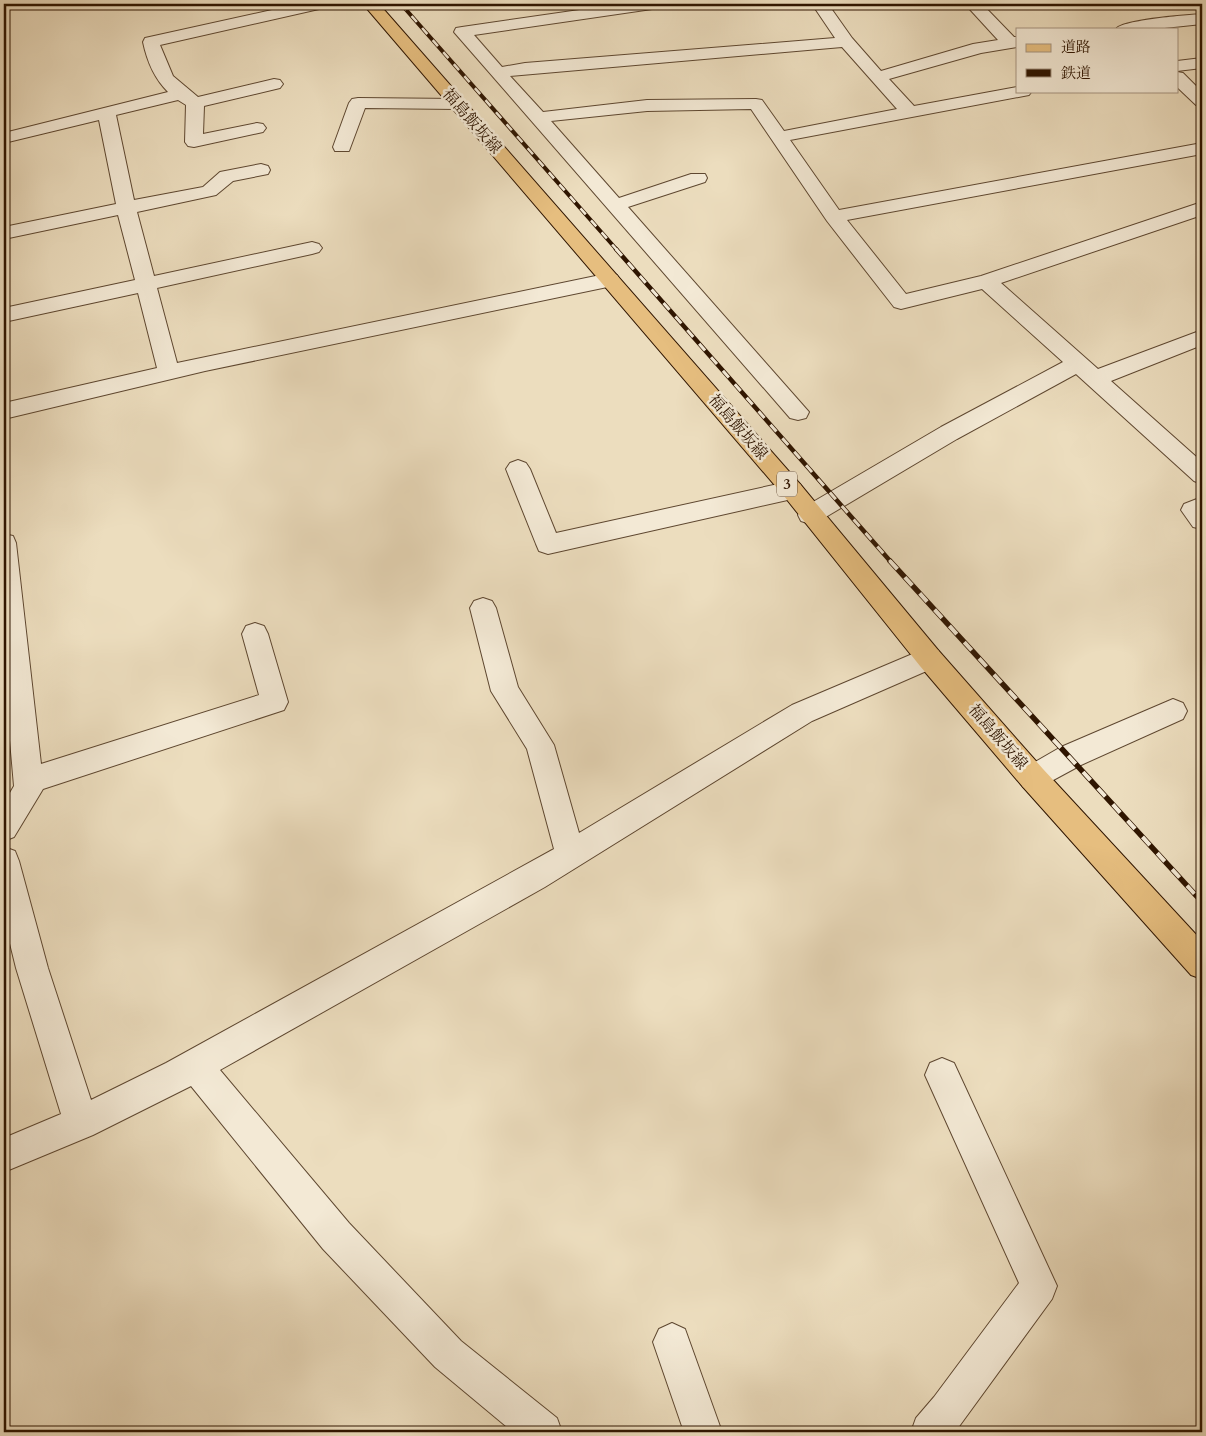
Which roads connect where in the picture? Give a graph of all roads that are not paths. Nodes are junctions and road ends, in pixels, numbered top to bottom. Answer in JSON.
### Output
{"nodes":[{"id":1,"x":319,"y":4,"type":"edge"},
{"id":2,"x":371,"y":4,"type":"edge"},
{"id":3,"x":652,"y":4,"type":"edge"},
{"id":4,"x":820,"y":4,"type":"edge"},
{"id":5,"x":973,"y":4,"type":"edge"},
{"id":6,"x":603,"y":7,"type":"edge"},
{"id":7,"x":1202,"y":19,"type":"edge"},
{"id":8,"x":1130,"y":28,"type":"edge"},
{"id":9,"x":846,"y":42,"type":"junction"},
{"id":10,"x":1014,"y":42,"type":"edge"},
{"id":11,"x":1202,"y":63,"type":"edge"},
{"id":12,"x":1178,"y":66,"type":"edge"},
{"id":13,"x":498,"y":73,"type":"junction"},
{"id":14,"x":878,"y":77,"type":"junction"},
{"id":15,"x":1178,"y":78,"type":"edge"},
{"id":16,"x":274,"y":84,"type":"dead end"},
{"id":17,"x":1018,"y":92,"type":"edge"},
{"id":18,"x":188,"y":99,"type":"junction"},
{"id":19,"x":1202,"y":101,"type":"edge"},
{"id":20,"x":457,"y":104,"type":"junction"},
{"id":21,"x":910,"y":112,"type":"junction"},
{"id":22,"x":107,"y":113,"type":"junction"},
{"id":23,"x":539,"y":118,"type":"junction"},
{"id":24,"x":257,"y":128,"type":"dead end"},
{"id":25,"x":779,"y":137,"type":"junction"},
{"id":26,"x":4,"y":138,"type":"edge"},
{"id":27,"x":342,"y":147,"type":"dead end"},
{"id":28,"x":1202,"y":148,"type":"edge"},
{"id":29,"x":261,"y":170,"type":"dead end"},
{"id":30,"x":698,"y":178,"type":"dead end"},
{"id":31,"x":616,"y":205,"type":"junction"},
{"id":32,"x":126,"y":208,"type":"junction"},
{"id":33,"x":1202,"y":208,"type":"edge"},
{"id":34,"x":834,"y":217,"type":"junction"},
{"id":35,"x":4,"y":233,"type":"edge"},
{"id":36,"x":312,"y":248,"type":"dead end"},
{"id":37,"x":610,"y":280,"type":"junction"},
{"id":38,"x":986,"y":281,"type":"junction"},
{"id":39,"x":146,"y":284,"type":"junction"},
{"id":40,"x":4,"y":315,"type":"edge"},
{"id":41,"x":1202,"y":337,"type":"edge"},
{"id":42,"x":1078,"y":364,"type":"junction"},
{"id":43,"x":169,"y":373,"type":"junction"},
{"id":44,"x":1096,"y":379,"type":"junction"},
{"id":45,"x":4,"y":411,"type":"edge"},
{"id":46,"x":798,"y":412,"type":"dead end"},
{"id":47,"x":518,"y":469,"type":"dead end"},
{"id":48,"x":1202,"y":476,"type":"edge"},
{"id":49,"x":792,"y":490,"type":"junction"},
{"id":50,"x":1202,"y":506,"type":"edge"},
{"id":51,"x":810,"y":515,"type":"junction"},
{"id":52,"x":1202,"y":520,"type":"edge"},
{"id":53,"x":4,"y":543,"type":"edge"},
{"id":54,"x":483,"y":608,"type":"dead end"},
{"id":55,"x":255,"y":634,"type":"dead end"},
{"id":56,"x":929,"y":658,"type":"junction"},
{"id":57,"x":1173,"y":711,"type":"dead end"},
{"id":58,"x":1033,"y":778,"type":"junction"},
{"id":59,"x":28,"y":780,"type":"junction"},
{"id":60,"x":4,"y":828,"type":"edge"},
{"id":61,"x":570,"y":854,"type":"junction"},
{"id":62,"x":4,"y":861,"type":"edge"},
{"id":63,"x":1202,"y":964,"type":"edge"},
{"id":64,"x":196,"y":1066,"type":"junction"},
{"id":65,"x":942,"y":1075,"type":"dead end"},
{"id":66,"x":80,"y":1123,"type":"junction"},
{"id":67,"x":4,"y":1155,"type":"edge"},
{"id":68,"x":672,"y":1342,"type":"dead end"},
{"id":69,"x":543,"y":1432,"type":"edge"},
{"id":70,"x":703,"y":1432,"type":"edge"},
{"id":71,"x":930,"y":1432,"type":"edge"}],
"edges":[{"from":1,"to":18,"type":"street"},
{"from":2,"to":20,"type":"main road","name":"福島飯坂線","number":"3"},
{"from":3,"to":6,"type":"street"},
{"from":4,"to":9,"type":"street"},
{"from":5,"to":10,"type":"street"},
{"from":6,"to":13,"type":"street"},
{"from":7,"to":8,"type":"street"},
{"from":9,"to":13,"type":"street"},
{"from":9,"to":14,"type":"street"},
{"from":10,"to":14,"type":"street"},
{"from":11,"to":12,"type":"street"},
{"from":13,"to":23,"type":"street"},
{"from":14,"to":21,"type":"street"},
{"from":15,"to":19,"type":"street"},
{"from":16,"to":18,"type":"street"},
{"from":17,"to":21,"type":"street"},
{"from":18,"to":22,"type":"street"},
{"from":18,"to":24,"type":"street"},
{"from":20,"to":27,"type":"street"},
{"from":20,"to":37,"type":"main road","name":"福島飯坂線","number":"3"},
{"from":21,"to":25,"type":"street"},
{"from":22,"to":26,"type":"street"},
{"from":22,"to":32,"type":"street"},
{"from":23,"to":25,"type":"street"},
{"from":23,"to":31,"type":"street"},
{"from":25,"to":34,"type":"street"},
{"from":28,"to":34,"type":"street"},
{"from":29,"to":32,"type":"street"},
{"from":30,"to":31,"type":"street"},
{"from":31,"to":46,"type":"street"},
{"from":32,"to":35,"type":"street"},
{"from":32,"to":39,"type":"street"},
{"from":33,"to":38,"type":"street"},
{"from":34,"to":38,"type":"street"},
{"from":36,"to":39,"type":"street"},
{"from":37,"to":43,"type":"street"},
{"from":37,"to":49,"type":"main road","name":"福島飯坂線","number":"3"},
{"from":38,"to":42,"type":"street"},
{"from":39,"to":40,"type":"street"},
{"from":39,"to":43,"type":"street"},
{"from":41,"to":44,"type":"street"},
{"from":42,"to":44,"type":"street"},
{"from":42,"to":51,"type":"street"},
{"from":43,"to":45,"type":"street"},
{"from":44,"to":48,"type":"street"},
{"from":47,"to":49,"type":"street"},
{"from":49,"to":51,"type":"main road","name":"福島飯坂線","number":"3"},
{"from":50,"to":52,"type":"street"},
{"from":51,"to":56,"type":"main road","name":"福島飯坂線","number":"3"},
{"from":53,"to":59,"type":"street"},
{"from":54,"to":61,"type":"street"},
{"from":55,"to":59,"type":"street"},
{"from":56,"to":58,"type":"main road","name":"福島飯坂線","number":"3"},
{"from":56,"to":61,"type":"street"},
{"from":57,"to":58,"type":"street"},
{"from":58,"to":63,"type":"main road","name":"福島飯坂線","number":"3"},
{"from":59,"to":60,"type":"street"},
{"from":61,"to":64,"type":"street"},
{"from":62,"to":66,"type":"street"},
{"from":64,"to":66,"type":"street"},
{"from":64,"to":69,"type":"street"},
{"from":65,"to":71,"type":"street"},
{"from":66,"to":67,"type":"street"},
{"from":68,"to":70,"type":"street"}]}
